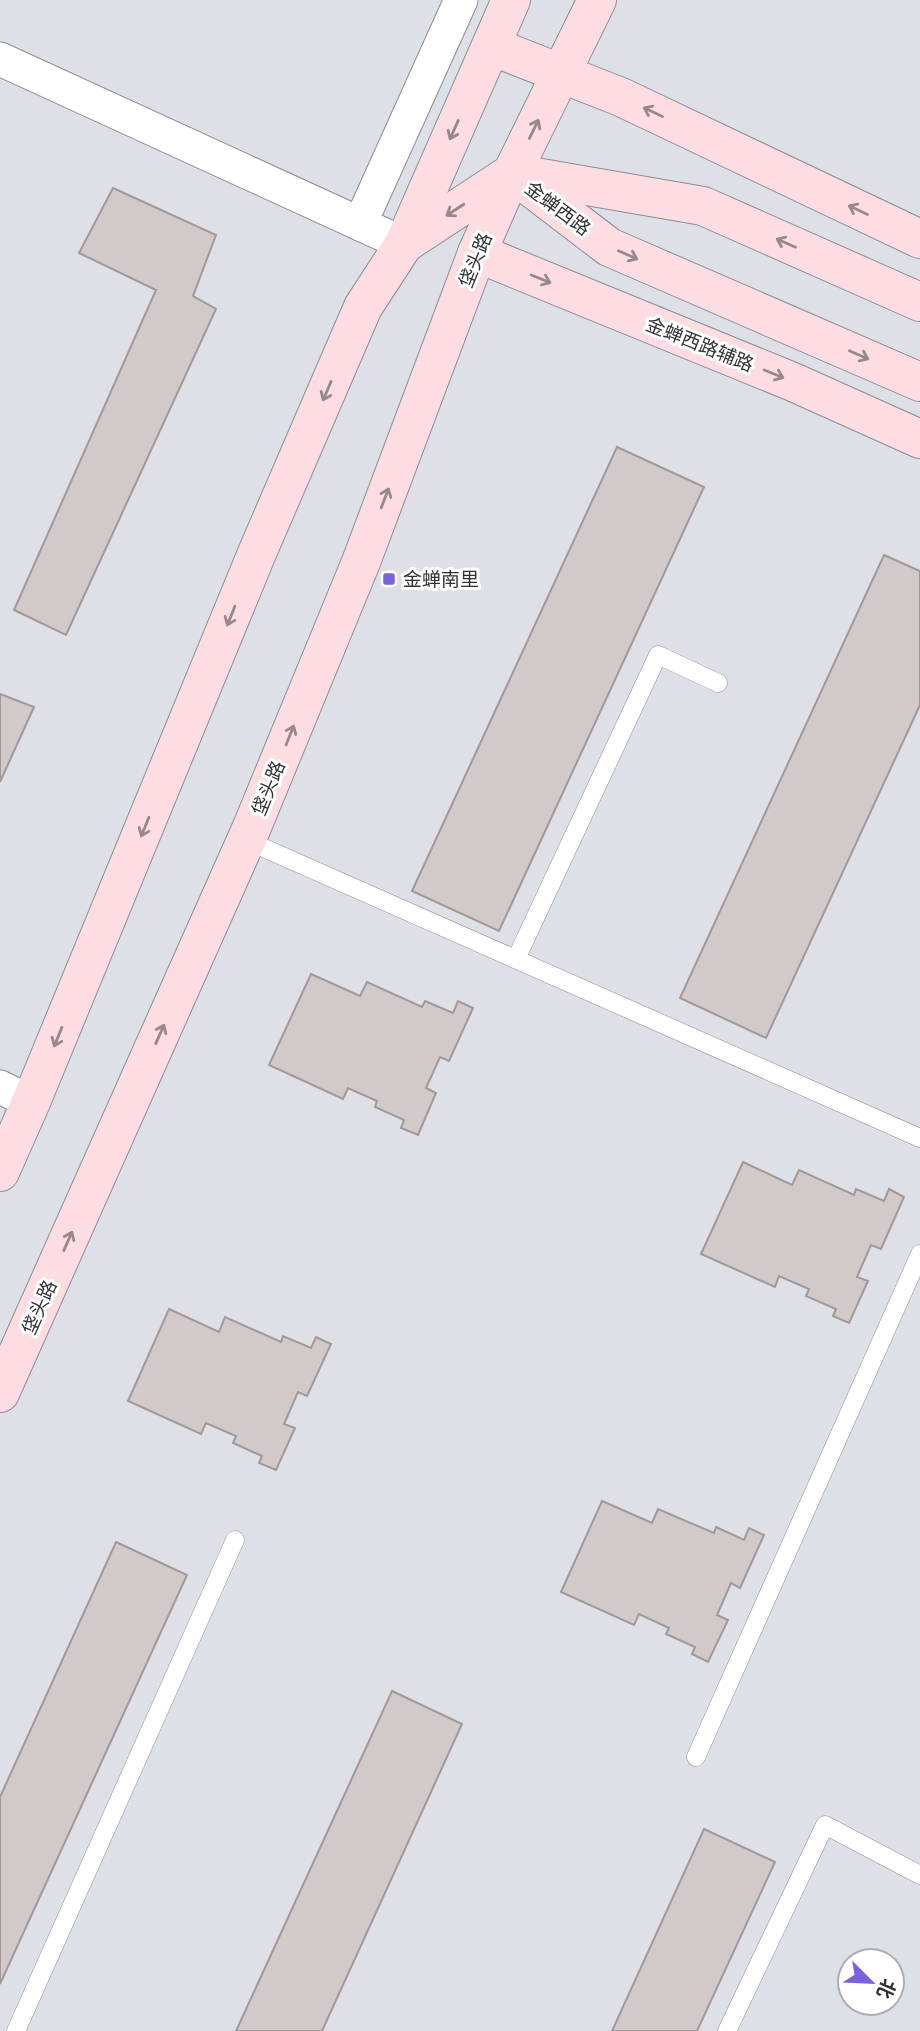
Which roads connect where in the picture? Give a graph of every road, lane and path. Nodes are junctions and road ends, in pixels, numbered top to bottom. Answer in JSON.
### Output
{"nodes":[{"id":1,"x":461,"y":0,"type":"edge"},
{"id":2,"x":511,"y":0,"type":"edge"},
{"id":3,"x":597,"y":0,"type":"edge"},
{"id":4,"x":491,"y":46,"type":"junction"},
{"id":5,"x":0,"y":60,"type":"edge"},
{"id":6,"x":561,"y":73,"type":"junction"},
{"id":7,"x":512,"y":173,"type":"junction"},
{"id":8,"x":360,"y":224,"type":"junction"},
{"id":9,"x":920,"y":239,"type":"edge"},
{"id":10,"x":404,"y":244,"type":"junction"},
{"id":11,"x":477,"y":253,"type":"junction"},
{"id":12,"x":920,"y":302,"type":"edge"},
{"id":13,"x":920,"y":382,"type":"edge"},
{"id":14,"x":920,"y":439,"type":"edge"},
{"id":15,"x":718,"y":683,"type":"dead end"},
{"id":16,"x":247,"y":840,"type":"junction"},
{"id":17,"x":516,"y":959,"type":"junction"},
{"id":18,"x":16,"y":1094,"type":"edge"},
{"id":19,"x":920,"y":1138,"type":"edge"},
{"id":20,"x":0,"y":1171,"type":"edge"},
{"id":21,"x":920,"y":1254,"type":"edge"},
{"id":22,"x":0,"y":1393,"type":"edge"},
{"id":23,"x":234,"y":1540,"type":"dead end"},
{"id":24,"x":696,"y":1757,"type":"dead end"},
{"id":25,"x":920,"y":1875,"type":"edge"},
{"id":26,"x":16,"y":2031,"type":"edge"},
{"id":27,"x":727,"y":2031,"type":"edge"}],
"edges":[{"from":1,"to":8,"type":"street"},
{"from":2,"to":4,"type":"main road","name":"垡头路"},
{"from":3,"to":6,"type":"main road","name":"垡头路"},
{"from":4,"to":6,"type":"main road"},
{"from":4,"to":10,"type":"main road","name":"垡头路","one_way":true},
{"from":5,"to":8,"type":"street"},
{"from":7,"to":6,"type":"main road","name":"垡头路","one_way":true},
{"from":9,"to":6,"type":"main road","one_way":true},
{"from":7,"to":10,"type":"main road","name":"垡头路","one_way":true},
{"from":7,"to":11,"type":"main road","name":"垡头路"},
{"from":12,"to":7,"type":"main road","name":"金蝉西路","one_way":true},
{"from":7,"to":13,"type":"main road","name":"金蝉西路","one_way":true},
{"from":8,"to":10,"type":"street"},
{"from":10,"to":18,"type":"main road","name":"垡头路","one_way":true},
{"from":11,"to":14,"type":"main road","name":"金蝉西路辅路","one_way":true},
{"from":16,"to":11,"type":"main road","name":"垡头路","one_way":true},
{"from":15,"to":17,"type":"lane"},
{"from":16,"to":17,"type":"lane"},
{"from":22,"to":16,"type":"main road","name":"垡头路","one_way":true},
{"from":17,"to":19,"type":"lane"},
{"from":18,"to":20,"type":"main road","name":"垡头路"},
{"from":21,"to":24,"type":"lane"},
{"from":23,"to":26,"type":"lane"},
{"from":25,"to":27,"type":"lane"}]}
